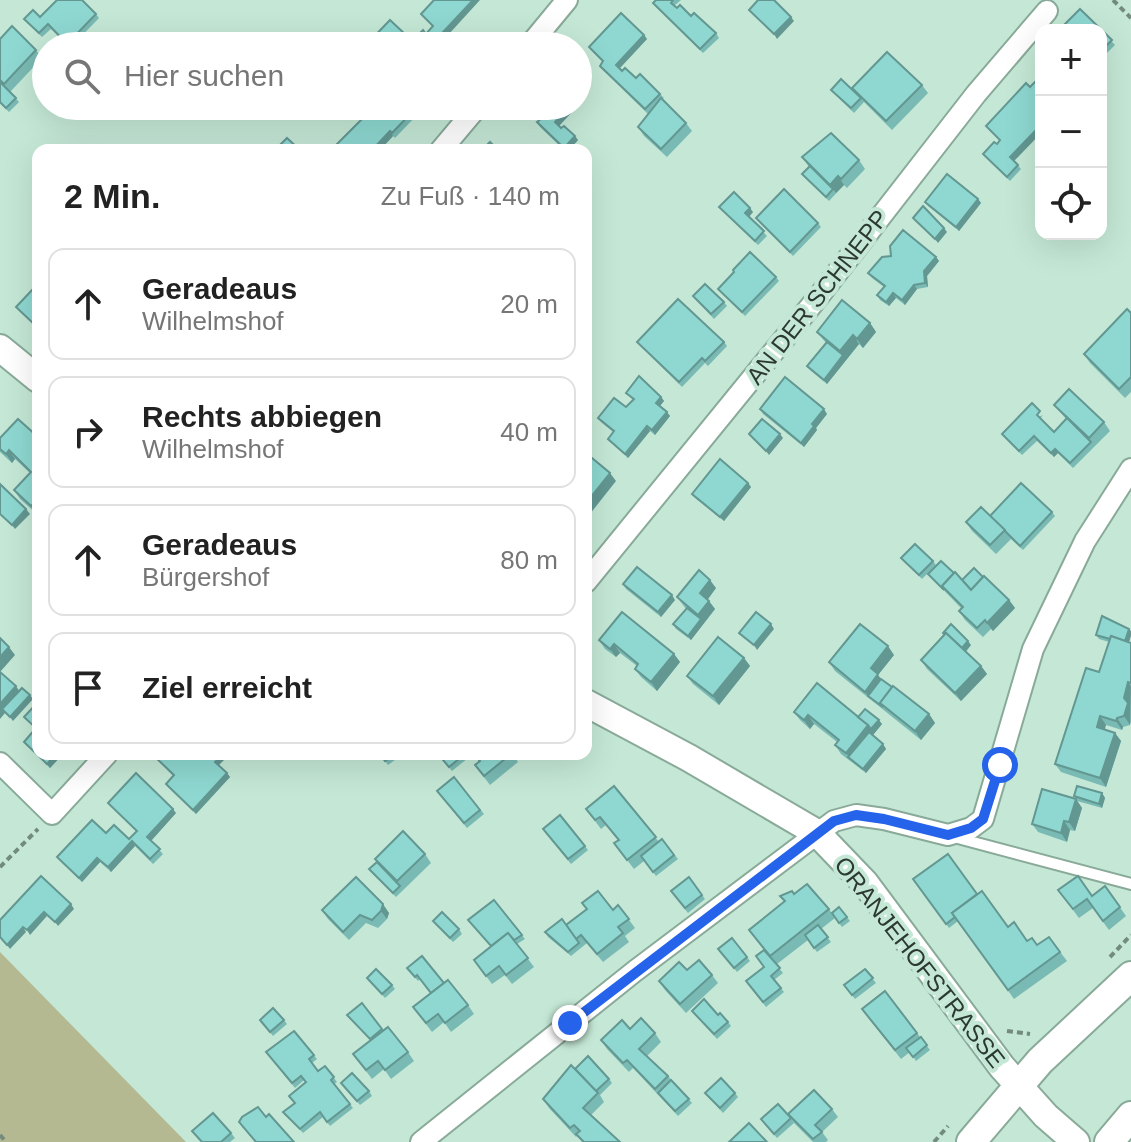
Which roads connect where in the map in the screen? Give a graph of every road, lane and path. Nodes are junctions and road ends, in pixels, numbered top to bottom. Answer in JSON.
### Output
{"nodes":[{"id":1,"x":567,"y":0,"type":"edge"},
{"id":2,"x":1113,"y":0,"type":"edge"},
{"id":3,"x":1047,"y":11,"type":"dead end"},
{"id":4,"x":1131,"y":18,"type":"edge"},
{"id":5,"x":541,"y":32,"type":"edge"},
{"id":6,"x":466,"y":120,"type":"edge"},
{"id":7,"x":446,"y":144,"type":"edge"},
{"id":8,"x":0,"y":348,"type":"edge"},
{"id":9,"x":32,"y":374,"type":"edge"},
{"id":10,"x":1131,"y":469,"type":"edge"},
{"id":11,"x":592,"y":575,"type":"edge"},
{"id":12,"x":592,"y":706,"type":"edge"},
{"id":13,"x":102,"y":760,"type":"edge"},
{"id":14,"x":0,"y":763,"type":"edge"},
{"id":15,"x":52,"y":814,"type":"junction"},
{"id":16,"x":817,"y":833,"type":"junction"},
{"id":17,"x":948,"y":835,"type":"junction"},
{"id":18,"x":0,"y":867,"type":"edge"},
{"id":19,"x":1131,"y":884,"type":"edge"},
{"id":20,"x":1131,"y":976,"type":"edge"},
{"id":21,"x":1019,"y":1086,"type":"junction"},
{"id":22,"x":1131,"y":1116,"type":"edge"},
{"id":23,"x":421,"y":1142,"type":"edge"},
{"id":24,"x":971,"y":1142,"type":"edge"},
{"id":25,"x":1076,"y":1142,"type":"edge"},
{"id":26,"x":1109,"y":1142,"type":"edge"}],
"edges":[{"from":1,"to":5,"type":"street"},
{"from":2,"to":4,"type":"path"},
{"from":3,"to":11,"type":"street","name":"AN DER SCHNEPP"},
{"from":6,"to":7,"type":"street"},
{"from":8,"to":9,"type":"street"},
{"from":10,"to":17,"type":"street"},
{"from":12,"to":16,"type":"street","name":"ORANJEHOFSTRASSE"},
{"from":13,"to":15,"type":"street"},
{"from":14,"to":15,"type":"street"},
{"from":15,"to":18,"type":"path"},
{"from":16,"to":17,"type":"street"},
{"from":16,"to":21,"type":"street","name":"ORANJEHOFSTRASSE"},
{"from":16,"to":23,"type":"street"},
{"from":17,"to":19,"type":"lane"},
{"from":20,"to":21,"type":"main road"},
{"from":21,"to":24,"type":"main road"},
{"from":21,"to":25,"type":"street","name":"ORANJEHOFSTRASSE"},
{"from":22,"to":26,"type":"main road"}]}
